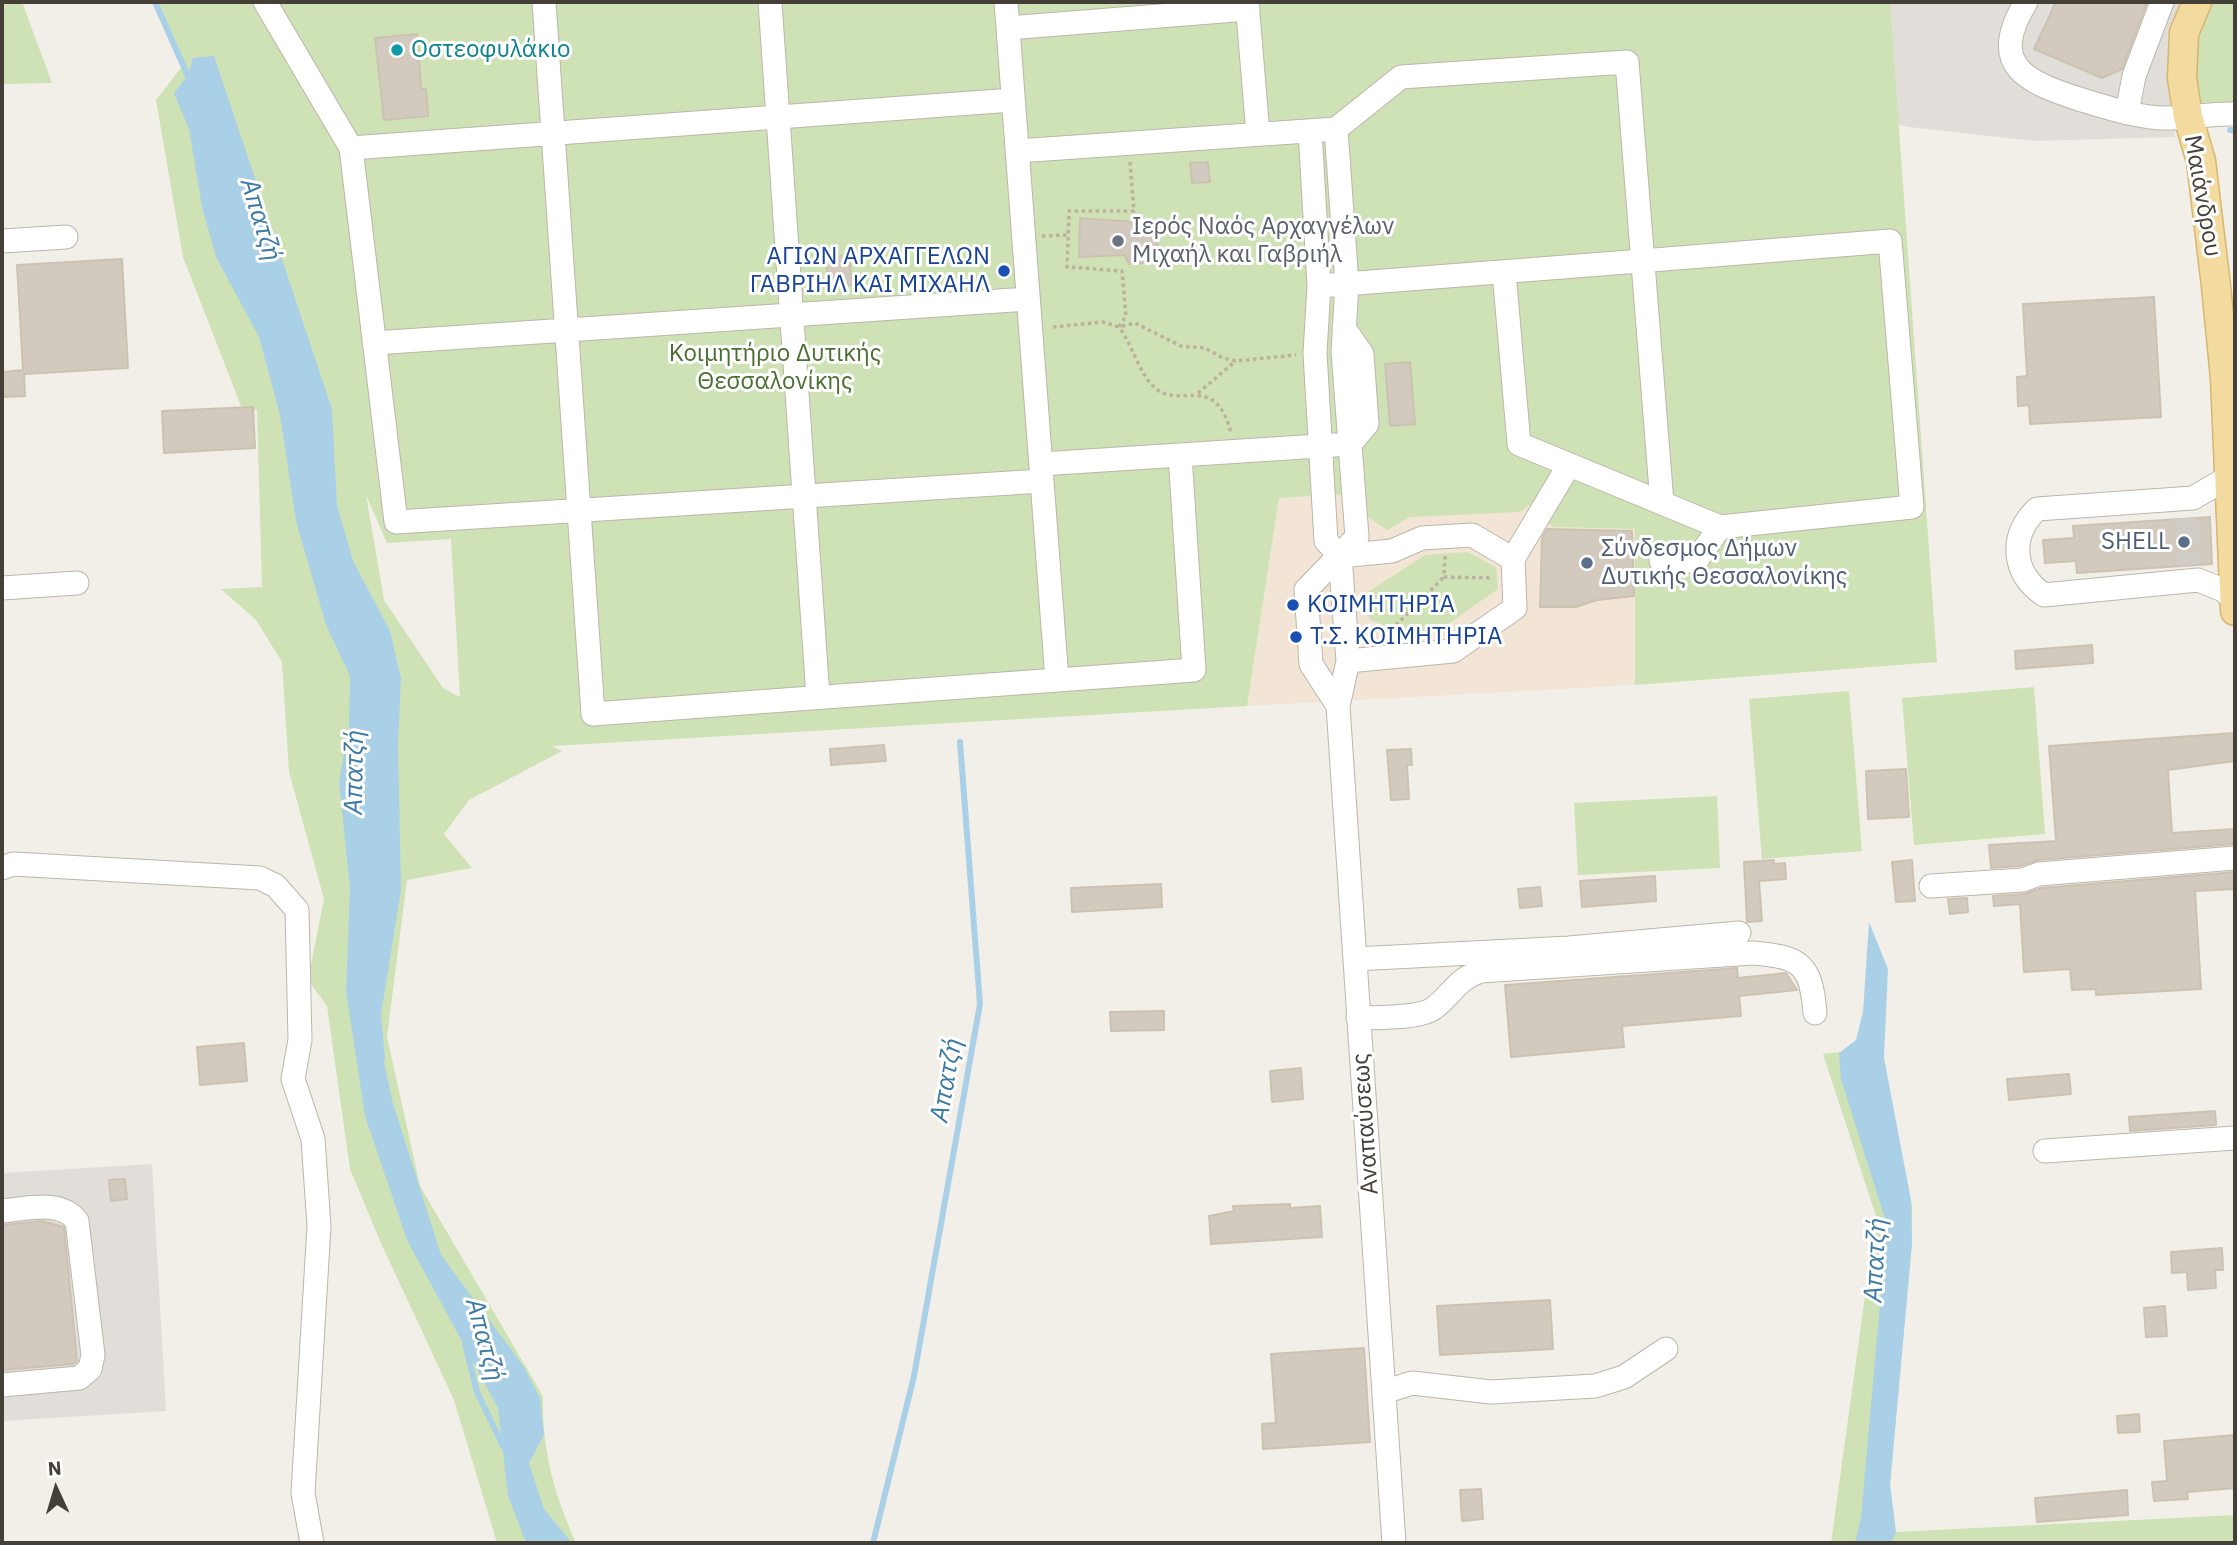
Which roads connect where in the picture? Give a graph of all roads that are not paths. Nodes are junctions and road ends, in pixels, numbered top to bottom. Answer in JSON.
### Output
{"nodes":[{"id":1,"x":265,"y":2,"type":"edge"},
{"id":2,"x":544,"y":2,"type":"edge"},
{"id":3,"x":770,"y":2,"type":"edge"},
{"id":4,"x":1006,"y":2,"type":"edge"},
{"id":5,"x":2026,"y":2,"type":"edge"},
{"id":6,"x":2162,"y":2,"type":"edge"},
{"id":7,"x":2197,"y":2,"type":"edge"},
{"id":8,"x":1248,"y":6,"type":"edge"},
{"id":9,"x":1008,"y":28,"type":"junction"},
{"id":10,"x":1013,"y":100,"type":"junction"},
{"id":11,"x":2127,"y":113,"type":"junction"},
{"id":12,"x":2235,"y":114,"type":"edge"},
{"id":13,"x":778,"y":117,"type":"junction"},
{"id":14,"x":2188,"y":117,"type":"junction"},
{"id":15,"x":1336,"y":129,"type":"junction"},
{"id":16,"x":1310,"y":131,"type":"junction"},
{"id":17,"x":553,"y":134,"type":"junction"},
{"id":18,"x":1258,"y":134,"type":"junction"},
{"id":19,"x":351,"y":148,"type":"junction"},
{"id":20,"x":1017,"y":151,"type":"junction"},
{"id":21,"x":66,"y":237,"type":"dead end"},
{"id":22,"x":2,"y":241,"type":"edge"},
{"id":23,"x":1643,"y":261,"type":"junction"},
{"id":24,"x":1504,"y":272,"type":"junction"},
{"id":25,"x":1347,"y":284,"type":"junction"},
{"id":26,"x":1319,"y":286,"type":"junction"},
{"id":27,"x":1028,"y":299,"type":"junction"},
{"id":28,"x":792,"y":315,"type":"junction"},
{"id":29,"x":567,"y":330,"type":"junction"},
{"id":30,"x":374,"y":343,"type":"junction"},
{"id":31,"x":1350,"y":444,"type":"junction"},
{"id":32,"x":1320,"y":446,"type":"junction"},
{"id":33,"x":1180,"y":455,"type":"junction"},
{"id":34,"x":1569,"y":465,"type":"junction"},
{"id":35,"x":1041,"y":473,"type":"junction"},
{"id":36,"x":2229,"y":477,"type":"junction"},
{"id":37,"x":804,"y":496,"type":"junction"},
{"id":38,"x":1662,"y":503,"type":"junction"},
{"id":39,"x":579,"y":510,"type":"junction"},
{"id":40,"x":1720,"y":527,"type":"junction"},
{"id":41,"x":1340,"y":556,"type":"junction"},
{"id":42,"x":1661,"y":561,"type":"dead end"},
{"id":43,"x":1513,"y":568,"type":"junction"},
{"id":44,"x":77,"y":583,"type":"dead end"},
{"id":45,"x":2,"y":588,"type":"edge"},
{"id":46,"x":2234,"y":599,"type":"edge"},
{"id":47,"x":2235,"y":611,"type":"edge"},
{"id":48,"x":1355,"y":660,"type":"junction"},
{"id":49,"x":1057,"y":680,"type":"junction"},
{"id":50,"x":818,"y":697,"type":"junction"},
{"id":51,"x":1338,"y":705,"type":"junction"},
{"id":52,"x":2235,"y":858,"type":"edge"},
{"id":53,"x":2,"y":867,"type":"edge"},
{"id":54,"x":1931,"y":886,"type":"dead end"},
{"id":55,"x":1739,"y":933,"type":"dead end"},
{"id":56,"x":1355,"y":960,"type":"junction"},
{"id":57,"x":1815,"y":1013,"type":"dead end"},
{"id":58,"x":1358,"y":1018,"type":"junction"},
{"id":59,"x":2235,"y":1138,"type":"edge"},
{"id":60,"x":2045,"y":1151,"type":"dead end"},
{"id":61,"x":2,"y":1211,"type":"edge"},
{"id":62,"x":1666,"y":1349,"type":"dead end"},
{"id":63,"x":2,"y":1385,"type":"edge"},
{"id":64,"x":1384,"y":1392,"type":"junction"},
{"id":65,"x":312,"y":1543,"type":"edge"},
{"id":66,"x":1394,"y":1543,"type":"edge"}],
"edges":[{"from":1,"to":19,"type":"street"},
{"from":2,"to":17,"type":"street"},
{"from":3,"to":13,"type":"street"},
{"from":4,"to":9,"type":"street"},
{"from":5,"to":11,"type":"street"},
{"from":6,"to":11,"type":"street"},
{"from":7,"to":14,"type":"main road","name":"Μαιάνδρου"},
{"from":8,"to":9,"type":"street"},
{"from":8,"to":18,"type":"street"},
{"from":9,"to":10,"type":"street"},
{"from":10,"to":13,"type":"street"},
{"from":10,"to":20,"type":"street"},
{"from":11,"to":14,"type":"street"},
{"from":12,"to":14,"type":"street"},
{"from":13,"to":17,"type":"street"},
{"from":13,"to":28,"type":"street"},
{"from":14,"to":36,"type":"main road","name":"Μαιάνδρου"},
{"from":15,"to":16,"type":"street"},
{"from":15,"to":23,"type":"street"},
{"from":15,"to":25,"type":"street"},
{"from":16,"to":18,"type":"street"},
{"from":16,"to":26,"type":"street"},
{"from":17,"to":19,"type":"street"},
{"from":17,"to":29,"type":"street"},
{"from":18,"to":20,"type":"street"},
{"from":19,"to":30,"type":"street"},
{"from":20,"to":27,"type":"street"},
{"from":21,"to":22,"type":"street"},
{"from":23,"to":24,"type":"street"},
{"from":23,"to":38,"type":"street"},
{"from":23,"to":40,"type":"street"},
{"from":24,"to":25,"type":"street"},
{"from":24,"to":34,"type":"street"},
{"from":25,"to":26,"type":"street"},
{"from":25,"to":31,"type":"street"},
{"from":26,"to":32,"type":"street"},
{"from":27,"to":28,"type":"street"},
{"from":27,"to":35,"type":"street"},
{"from":28,"to":29,"type":"street"},
{"from":28,"to":37,"type":"street"},
{"from":29,"to":30,"type":"street"},
{"from":29,"to":39,"type":"street"},
{"from":30,"to":39,"type":"street"},
{"from":31,"to":32,"type":"street"},
{"from":31,"to":41,"type":"street"},
{"from":32,"to":33,"type":"street"},
{"from":32,"to":41,"type":"street"},
{"from":33,"to":35,"type":"street"},
{"from":33,"to":49,"type":"street"},
{"from":34,"to":38,"type":"street"},
{"from":34,"to":43,"type":"street"},
{"from":35,"to":37,"type":"street"},
{"from":35,"to":49,"type":"street"},
{"from":36,"to":46,"type":"main road","name":"Μαιάνδρου"},
{"from":36,"to":46,"type":"street"},
{"from":37,"to":39,"type":"street"},
{"from":37,"to":50,"type":"street"},
{"from":38,"to":40,"type":"street"},
{"from":39,"to":50,"type":"street"},
{"from":40,"to":42,"type":"street"},
{"from":41,"to":43,"type":"street"},
{"from":41,"to":48,"type":"street"},
{"from":41,"to":51,"type":"street"},
{"from":43,"to":48,"type":"street"},
{"from":44,"to":45,"type":"street"},
{"from":46,"to":47,"type":"main road","name":"Μαιάνδρου"},
{"from":48,"to":51,"type":"street"},
{"from":49,"to":50,"type":"street"},
{"from":51,"to":56,"type":"street","name":"Αναπαύσεως"},
{"from":52,"to":54,"type":"street"},
{"from":53,"to":65,"type":"street"},
{"from":55,"to":56,"type":"street"},
{"from":56,"to":58,"type":"street","name":"Αναπαύσεως"},
{"from":57,"to":58,"type":"street"},
{"from":58,"to":64,"type":"street","name":"Αναπαύσεως"},
{"from":59,"to":60,"type":"street"},
{"from":61,"to":63,"type":"street"},
{"from":62,"to":64,"type":"street"},
{"from":64,"to":66,"type":"street","name":"Αναπαύσεως"}]}
